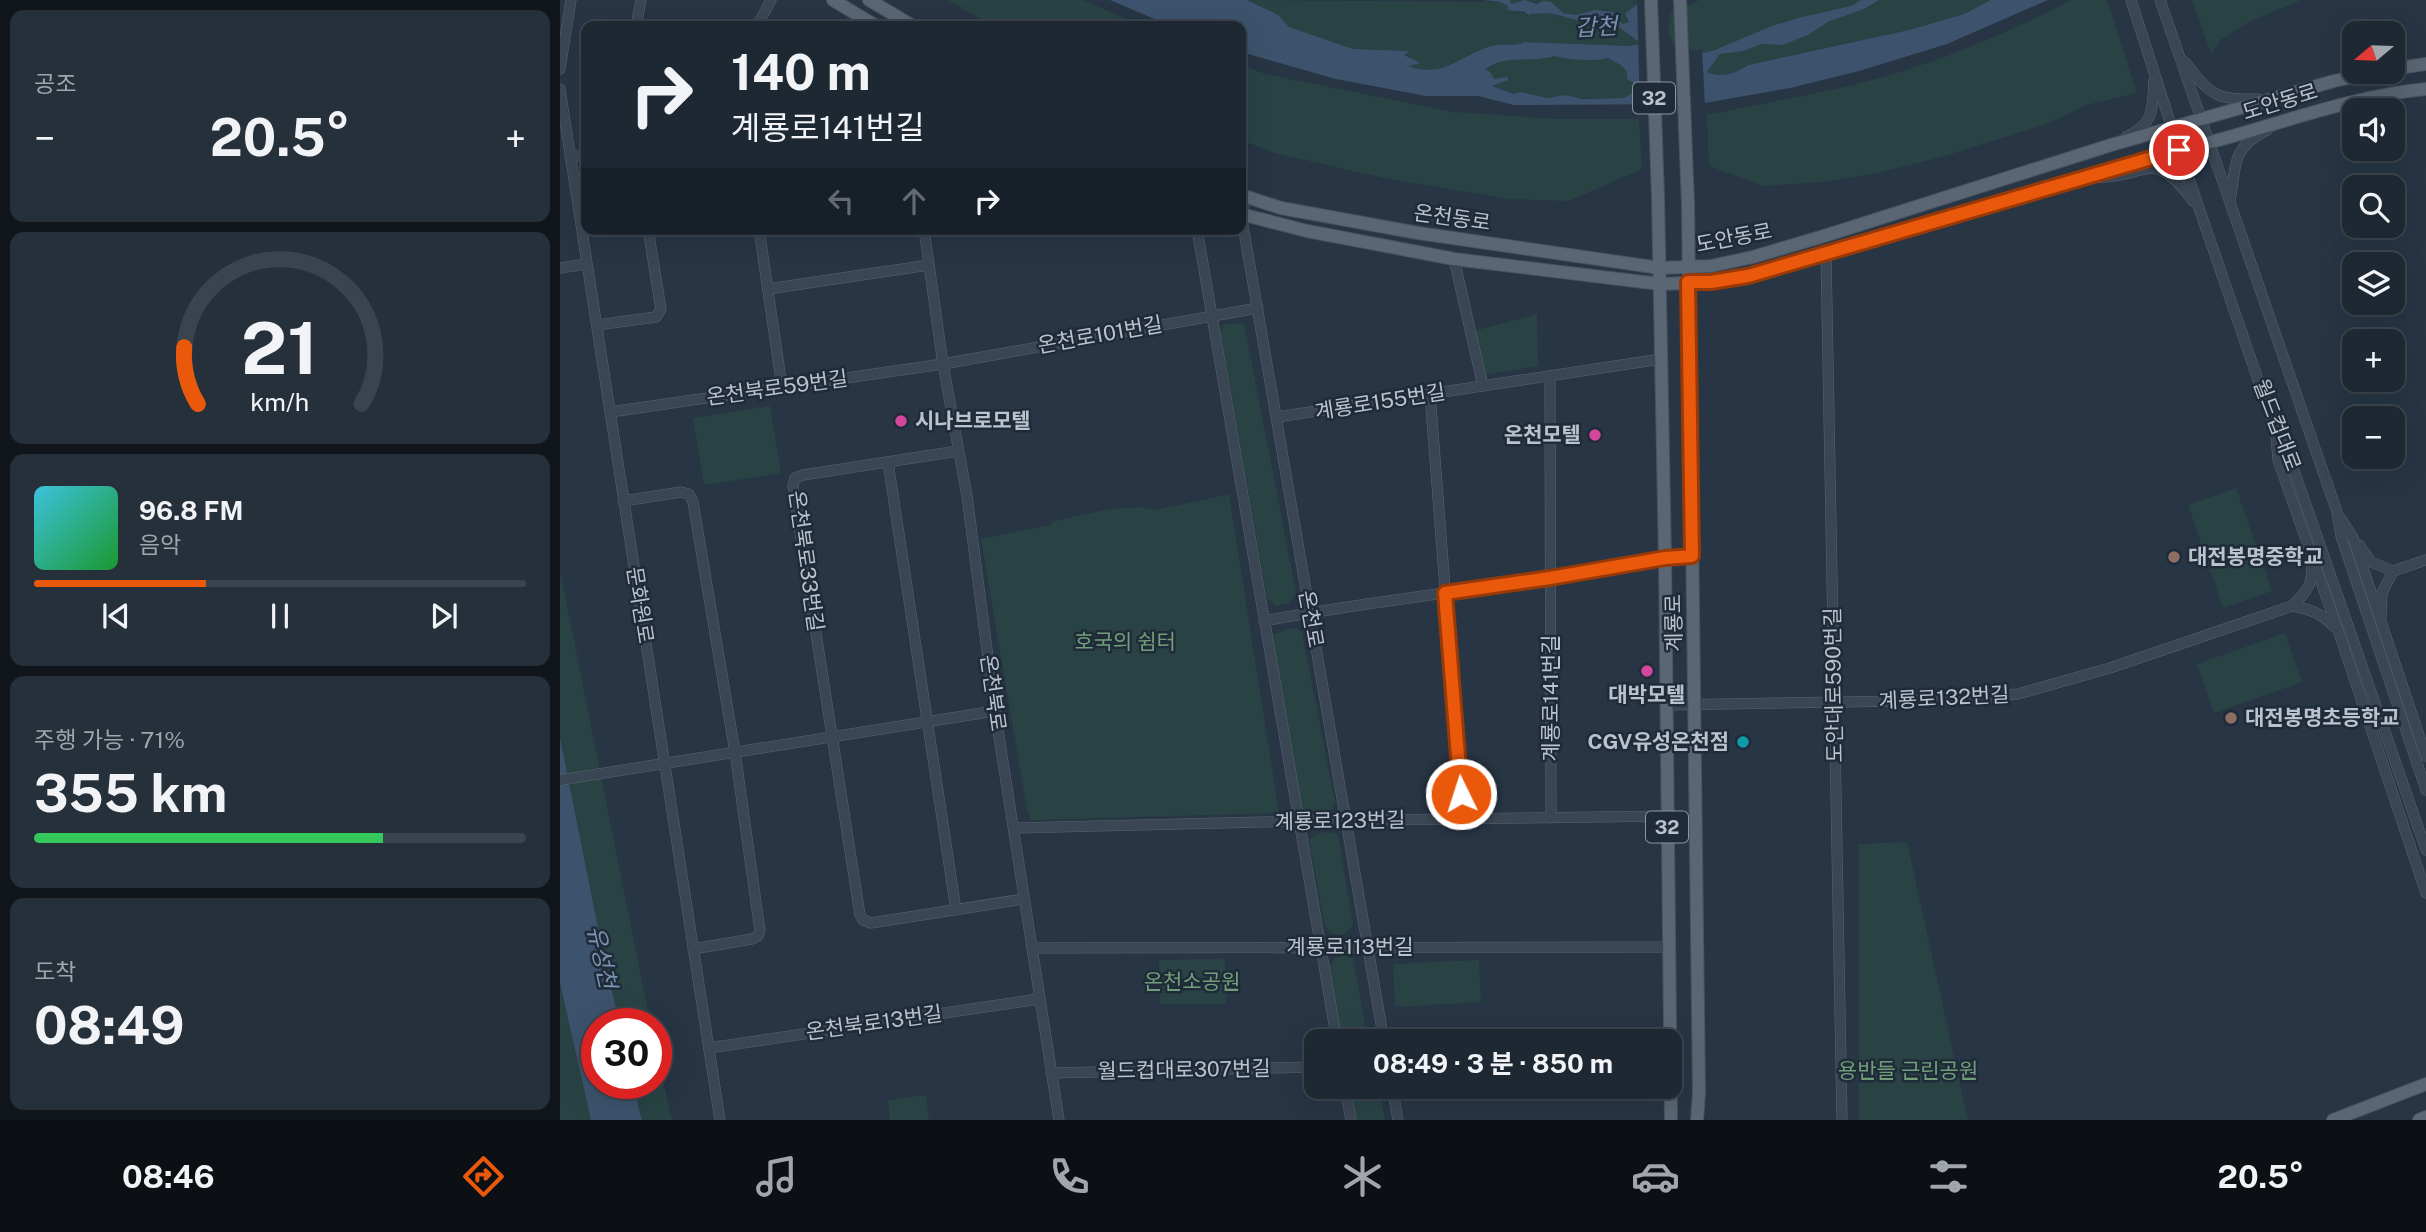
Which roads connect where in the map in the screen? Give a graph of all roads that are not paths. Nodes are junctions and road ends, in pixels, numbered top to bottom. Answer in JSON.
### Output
{"nodes":[{"id":1,"x":571,"y":0,"type":"edge"},
{"id":2,"x":641,"y":0,"type":"edge"},
{"id":3,"x":771,"y":0,"type":"edge"},
{"id":4,"x":833,"y":0,"type":"edge"},
{"id":5,"x":869,"y":0,"type":"edge"},
{"id":6,"x":1651,"y":0,"type":"edge"},
{"id":7,"x":1680,"y":0,"type":"edge"},
{"id":8,"x":2131,"y":0,"type":"edge"},
{"id":9,"x":2160,"y":0,"type":"edge"},
{"id":10,"x":637,"y":21,"type":"edge"},
{"id":11,"x":760,"y":21,"type":"edge"},
{"id":12,"x":868,"y":21,"type":"edge"},
{"id":13,"x":895,"y":21,"type":"edge"},
{"id":14,"x":2180,"y":57,"type":"junction"},
{"id":15,"x":2426,"y":64,"type":"edge"},
{"id":16,"x":2405,"y":67,"type":"edge"},
{"id":17,"x":560,"y":69,"type":"edge"},
{"id":18,"x":2155,"y":73,"type":"junction"},
{"id":19,"x":2342,"y":79,"type":"edge"},
{"id":20,"x":560,"y":89,"type":"edge"},
{"id":21,"x":2426,"y":89,"type":"edge"},
{"id":22,"x":2273,"y":99,"type":"junction"},
{"id":23,"x":2202,"y":120,"type":"junction"},
{"id":24,"x":2284,"y":122,"type":"junction"},
{"id":25,"x":2172,"y":129,"type":"junction"},
{"id":26,"x":2209,"y":143,"type":"junction"},
{"id":27,"x":2111,"y":145,"type":"junction"},
{"id":28,"x":2179,"y":150,"type":"junction"},
{"id":29,"x":581,"y":156,"type":"edge"},
{"id":30,"x":570,"y":157,"type":"junction"},
{"id":31,"x":2082,"y":177,"type":"junction"},
{"id":32,"x":1246,"y":197,"type":"edge"},
{"id":33,"x":2230,"y":201,"type":"junction"},
{"id":34,"x":2200,"y":211,"type":"junction"},
{"id":35,"x":1246,"y":215,"type":"edge"},
{"id":36,"x":581,"y":231,"type":"edge"},
{"id":37,"x":582,"y":235,"type":"edge"},
{"id":38,"x":649,"y":235,"type":"edge"},
{"id":39,"x":760,"y":235,"type":"edge"},
{"id":40,"x":925,"y":235,"type":"edge"},
{"id":41,"x":1198,"y":235,"type":"edge"},
{"id":42,"x":1243,"y":235,"type":"edge"},
{"id":43,"x":1826,"y":253,"type":"junction"},
{"id":44,"x":1454,"y":259,"type":"junction"},
{"id":45,"x":586,"y":264,"type":"junction"},
{"id":46,"x":929,"y":265,"type":"junction"},
{"id":47,"x":1688,"y":266,"type":"junction"},
{"id":48,"x":560,"y":268,"type":"edge"},
{"id":49,"x":1660,"y":268,"type":"junction"},
{"id":50,"x":1688,"y":282,"type":"junction"},
{"id":51,"x":1660,"y":284,"type":"junction"},
{"id":52,"x":768,"y":289,"type":"junction"},
{"id":53,"x":1258,"y":308,"type":"junction"},
{"id":54,"x":1211,"y":315,"type":"junction"},
{"id":55,"x":597,"y":325,"type":"junction"},
{"id":56,"x":1661,"y":359,"type":"junction"},
{"id":57,"x":943,"y":364,"type":"junction"},
{"id":58,"x":1550,"y":376,"type":"junction"},
{"id":59,"x":1483,"y":386,"type":"junction"},
{"id":60,"x":782,"y":387,"type":"junction"},
{"id":61,"x":1430,"y":394,"type":"junction"},
{"id":62,"x":610,"y":412,"type":"junction"},
{"id":63,"x":1276,"y":417,"type":"junction"},
{"id":64,"x":2276,"y":432,"type":"junction"},
{"id":65,"x":958,"y":451,"type":"junction"},
{"id":66,"x":888,"y":462,"type":"junction"},
{"id":67,"x":623,"y":501,"type":"junction"},
{"id":68,"x":2337,"y":512,"type":"junction"},
{"id":69,"x":2353,"y":538,"type":"junction"},
{"id":70,"x":1692,"y":556,"type":"junction"},
{"id":71,"x":1665,"y":558,"type":"junction"},
{"id":72,"x":2312,"y":558,"type":"junction"},
{"id":73,"x":2426,"y":560,"type":"edge"},
{"id":74,"x":2393,"y":571,"type":"junction"},
{"id":75,"x":1550,"y":578,"type":"junction"},
{"id":76,"x":1445,"y":593,"type":"junction"},
{"id":77,"x":2292,"y":606,"type":"junction"},
{"id":78,"x":1310,"y":612,"type":"junction"},
{"id":79,"x":1264,"y":621,"type":"junction"},
{"id":80,"x":2381,"y":626,"type":"junction"},
{"id":81,"x":2339,"y":633,"type":"junction"},
{"id":82,"x":1835,"y":703,"type":"junction"},
{"id":83,"x":1666,"y":705,"type":"junction"},
{"id":84,"x":1694,"y":705,"type":"junction"},
{"id":85,"x":995,"y":711,"type":"junction"},
{"id":86,"x":928,"y":722,"type":"junction"},
{"id":87,"x":832,"y":737,"type":"junction"},
{"id":88,"x":736,"y":752,"type":"junction"},
{"id":89,"x":2426,"y":756,"type":"edge"},
{"id":90,"x":665,"y":762,"type":"junction"},
{"id":91,"x":560,"y":780,"type":"edge"},
{"id":92,"x":2426,"y":790,"type":"edge"},
{"id":93,"x":1667,"y":816,"type":"junction"},
{"id":94,"x":1551,"y":818,"type":"junction"},
{"id":95,"x":1463,"y":820,"type":"junction"},
{"id":96,"x":1299,"y":821,"type":"junction"},
{"id":97,"x":1346,"y":822,"type":"junction"},
{"id":98,"x":1014,"y":828,"type":"junction"},
{"id":99,"x":2426,"y":850,"type":"edge"},
{"id":100,"x":2426,"y":893,"type":"edge"},
{"id":101,"x":1024,"y":899,"type":"junction"},
{"id":102,"x":956,"y":910,"type":"junction"},
{"id":103,"x":1321,"y":946,"type":"junction"},
{"id":104,"x":1368,"y":947,"type":"junction"},
{"id":105,"x":1669,"y":947,"type":"junction"},
{"id":106,"x":1032,"y":948,"type":"junction"},
{"id":107,"x":693,"y":949,"type":"junction"},
{"id":108,"x":1039,"y":999,"type":"junction"},
{"id":109,"x":1336,"y":1029,"type":"edge"},
{"id":110,"x":1382,"y":1029,"type":"edge"},
{"id":111,"x":1670,"y":1029,"type":"edge"},
{"id":112,"x":709,"y":1048,"type":"junction"},
{"id":113,"x":1304,"y":1067,"type":"edge"},
{"id":114,"x":1051,"y":1073,"type":"junction"},
{"id":115,"x":2426,"y":1084,"type":"edge"},
{"id":116,"x":1699,"y":1092,"type":"junction"},
{"id":117,"x":1347,"y":1099,"type":"edge"},
{"id":118,"x":1394,"y":1099,"type":"edge"},
{"id":119,"x":1670,"y":1099,"type":"edge"},
{"id":120,"x":1671,"y":1099,"type":"edge"},
{"id":121,"x":2426,"y":1117,"type":"edge"},
{"id":122,"x":1842,"y":1119,"type":"edge"},
{"id":123,"x":720,"y":1120,"type":"edge"},
{"id":124,"x":1059,"y":1120,"type":"edge"},
{"id":125,"x":1351,"y":1120,"type":"edge"},
{"id":126,"x":1398,"y":1120,"type":"edge"},
{"id":127,"x":1664,"y":1120,"type":"edge"},
{"id":128,"x":1671,"y":1120,"type":"edge"},
{"id":129,"x":1697,"y":1120,"type":"edge"},
{"id":130,"x":1704,"y":1120,"type":"edge"},
{"id":131,"x":2333,"y":1120,"type":"edge"},
{"id":132,"x":2418,"y":1120,"type":"edge"}],
"edges":[{"from":1,"to":17,"type":"street"},
{"from":2,"to":10,"type":"street"},
{"from":3,"to":11,"type":"street"},
{"from":4,"to":12,"type":"main road"},
{"from":5,"to":13,"type":"main road"},
{"from":6,"to":49,"type":"main road","name":"계룡로","number":"32","bridge":true},
{"from":7,"to":47,"type":"main road","name":"계룡로","number":"32"},
{"from":8,"to":18,"type":"street","name":"월드컵대로"},
{"from":9,"to":14,"type":"street","name":"월드컵대로"},
{"from":14,"to":22,"type":"street"},
{"from":14,"to":23,"type":"street","name":"월드컵대로"},
{"from":15,"to":16,"type":"main road"},
{"from":18,"to":25,"type":"street","name":"월드컵대로"},
{"from":18,"to":27,"type":"street"},
{"from":19,"to":22,"type":"main road","name":"도안동로"},
{"from":20,"to":30,"type":"street","name":"문화원로"},
{"from":21,"to":24,"type":"main road","name":"도안동로"},
{"from":22,"to":23,"type":"main road","name":"도안동로"},
{"from":23,"to":25,"type":"main road","name":"도안동로"},
{"from":23,"to":26,"type":"street","name":"월드컵대로"},
{"from":24,"to":26,"type":"main road","name":"도안동로"},
{"from":24,"to":33,"type":"street"},
{"from":25,"to":27,"type":"main road","name":"도안동로"},
{"from":25,"to":28,"type":"street","name":"월드컵대로"},
{"from":26,"to":28,"type":"main road","name":"도안동로"},
{"from":26,"to":33,"type":"street","name":"월드컵대로"},
{"from":27,"to":47,"type":"main road","name":"도안동로"},
{"from":28,"to":31,"type":"main road","name":"도안동로"},
{"from":28,"to":34,"type":"street","name":"월드컵대로"},
{"from":29,"to":30,"type":"street"},
{"from":30,"to":36,"type":"street","name":"문화원로"},
{"from":31,"to":34,"type":"street"},
{"from":31,"to":43,"type":"main road","name":"도안동로"},
{"from":32,"to":49,"type":"main road","name":"온천동로"},
{"from":33,"to":68,"type":"street","name":"월드컵대로"},
{"from":34,"to":64,"type":"street","name":"월드컵대로"},
{"from":35,"to":44,"type":"main road","name":"온천동로"},
{"from":37,"to":45,"type":"street","name":"문화원로"},
{"from":38,"to":55,"type":"street"},
{"from":39,"to":52,"type":"street"},
{"from":40,"to":46,"type":"street","name":"온천북로"},
{"from":41,"to":54,"type":"street"},
{"from":42,"to":53,"type":"street","name":"온천로"},
{"from":43,"to":50,"type":"main road","name":"도안동로"},
{"from":43,"to":82,"type":"street","name":"도안대로590번길"},
{"from":44,"to":51,"type":"main road","name":"온천동로"},
{"from":44,"to":59,"type":"street"},
{"from":45,"to":48,"type":"street"},
{"from":45,"to":55,"type":"street","name":"문화원로"},
{"from":46,"to":52,"type":"street"},
{"from":46,"to":57,"type":"street","name":"온천북로"},
{"from":47,"to":49,"type":"main road","name":"도안동로"},
{"from":47,"to":50,"type":"main road","name":"계룡로","number":"32"},
{"from":49,"to":51,"type":"main road","name":"계룡로","number":"32"},
{"from":50,"to":51,"type":"main road","name":"도안동로"},
{"from":50,"to":70,"type":"main road","name":"계룡로","number":"32"},
{"from":51,"to":56,"type":"main road","name":"계룡로","number":"32"},
{"from":52,"to":60,"type":"street"},
{"from":53,"to":54,"type":"street","name":"온천로101번길"},
{"from":53,"to":63,"type":"street","name":"온천로"},
{"from":54,"to":57,"type":"street","name":"온천로101번길"},
{"from":54,"to":79,"type":"street"},
{"from":55,"to":62,"type":"street","name":"문화원로"},
{"from":56,"to":58,"type":"street","name":"계룡로155번길"},
{"from":56,"to":71,"type":"main road","name":"계룡로","number":"32"},
{"from":57,"to":60,"type":"street","name":"온천북로59번길"},
{"from":57,"to":65,"type":"street","name":"온천북로"},
{"from":58,"to":59,"type":"street","name":"계룡로155번길"},
{"from":58,"to":75,"type":"street","name":"계룡로141번길"},
{"from":59,"to":61,"type":"street","name":"계룡로155번길"},
{"from":60,"to":62,"type":"street","name":"온천북로59번길"},
{"from":61,"to":63,"type":"street","name":"계룡로155번길"},
{"from":61,"to":76,"type":"street"},
{"from":62,"to":67,"type":"street","name":"문화원로"},
{"from":63,"to":78,"type":"street","name":"온천로"},
{"from":64,"to":72,"type":"street"},
{"from":64,"to":99,"type":"street","name":"월드컵대로"},
{"from":65,"to":66,"type":"street","name":"온천북로33번길"},
{"from":65,"to":85,"type":"street","name":"온천북로"},
{"from":66,"to":86,"type":"street"},
{"from":66,"to":87,"type":"street","name":"온천북로33번길"},
{"from":67,"to":88,"type":"street"},
{"from":67,"to":90,"type":"street","name":"문화원로"},
{"from":68,"to":69,"type":"street"},
{"from":68,"to":92,"type":"street"},
{"from":69,"to":74,"type":"street"},
{"from":69,"to":80,"type":"street"},
{"from":70,"to":71,"type":"street"},
{"from":70,"to":84,"type":"main road","name":"계룡로","number":"32"},
{"from":71,"to":75,"type":"street"},
{"from":71,"to":83,"type":"main road","name":"계룡로","number":"32"},
{"from":72,"to":77,"type":"street"},
{"from":72,"to":81,"type":"street"},
{"from":73,"to":74,"type":"street"},
{"from":74,"to":80,"type":"street"},
{"from":75,"to":76,"type":"street"},
{"from":75,"to":94,"type":"street","name":"계룡로141번길"},
{"from":76,"to":78,"type":"street"},
{"from":76,"to":95,"type":"street"},
{"from":77,"to":81,"type":"street"},
{"from":77,"to":82,"type":"street","name":"계룡로132번길"},
{"from":78,"to":79,"type":"street"},
{"from":78,"to":97,"type":"street","name":"온천로"},
{"from":79,"to":96,"type":"street"},
{"from":80,"to":89,"type":"street"},
{"from":81,"to":100,"type":"street"},
{"from":82,"to":84,"type":"street","name":"계룡로132번길"},
{"from":82,"to":122,"type":"street","name":"도안대로590번길"},
{"from":83,"to":84,"type":"street","name":"계룡로132번길"},
{"from":83,"to":93,"type":"main road","name":"계룡로","number":"32"},
{"from":84,"to":116,"type":"main road","name":"계룡로","number":"32"},
{"from":85,"to":86,"type":"street"},
{"from":85,"to":98,"type":"street","name":"온천북로"},
{"from":86,"to":87,"type":"street"},
{"from":86,"to":102,"type":"street"},
{"from":87,"to":88,"type":"street"},
{"from":87,"to":102,"type":"street","name":"온천북로33번길"},
{"from":88,"to":90,"type":"street"},
{"from":88,"to":107,"type":"street"},
{"from":90,"to":91,"type":"street"},
{"from":90,"to":107,"type":"street","name":"문화원로"},
{"from":93,"to":94,"type":"street","name":"계룡로123번길"},
{"from":93,"to":105,"type":"main road","name":"계룡로","number":"32"},
{"from":94,"to":95,"type":"street","name":"계룡로123번길"},
{"from":95,"to":97,"type":"street","name":"계룡로123번길"},
{"from":96,"to":97,"type":"street","name":"계룡로123번길"},
{"from":96,"to":98,"type":"street","name":"계룡로123번길"},
{"from":96,"to":103,"type":"street"},
{"from":97,"to":104,"type":"street","name":"온천로"},
{"from":98,"to":101,"type":"street","name":"온천북로"},
{"from":101,"to":102,"type":"street","name":"온천북로33번길"},
{"from":101,"to":106,"type":"street","name":"온천북로"},
{"from":103,"to":104,"type":"street","name":"계룡로113번길"},
{"from":103,"to":106,"type":"street","name":"계룡로113번길"},
{"from":103,"to":109,"type":"street"},
{"from":104,"to":105,"type":"street","name":"계룡로113번길"},
{"from":104,"to":110,"type":"street","name":"온천로"},
{"from":105,"to":111,"type":"main road","name":"계룡로","number":"32"},
{"from":106,"to":108,"type":"street","name":"온천북로"},
{"from":107,"to":112,"type":"street","name":"문화원로"},
{"from":108,"to":112,"type":"street","name":"온천북로13번길"},
{"from":108,"to":114,"type":"street","name":"온천북로"},
{"from":112,"to":123,"type":"street","name":"문화원로"},
{"from":113,"to":114,"type":"street","name":"월드컵대로307번길"},
{"from":114,"to":124,"type":"street","name":"온천북로"},
{"from":115,"to":131,"type":"main road"},
{"from":116,"to":129,"type":"main road","name":"계룡로","number":"32"},
{"from":116,"to":130,"type":"main road"},
{"from":117,"to":125,"type":"street"},
{"from":118,"to":126,"type":"street"},
{"from":119,"to":127,"type":"main road"},
{"from":120,"to":128,"type":"main road","name":"계룡로","number":"32"},
{"from":121,"to":132,"type":"main road"}]}
